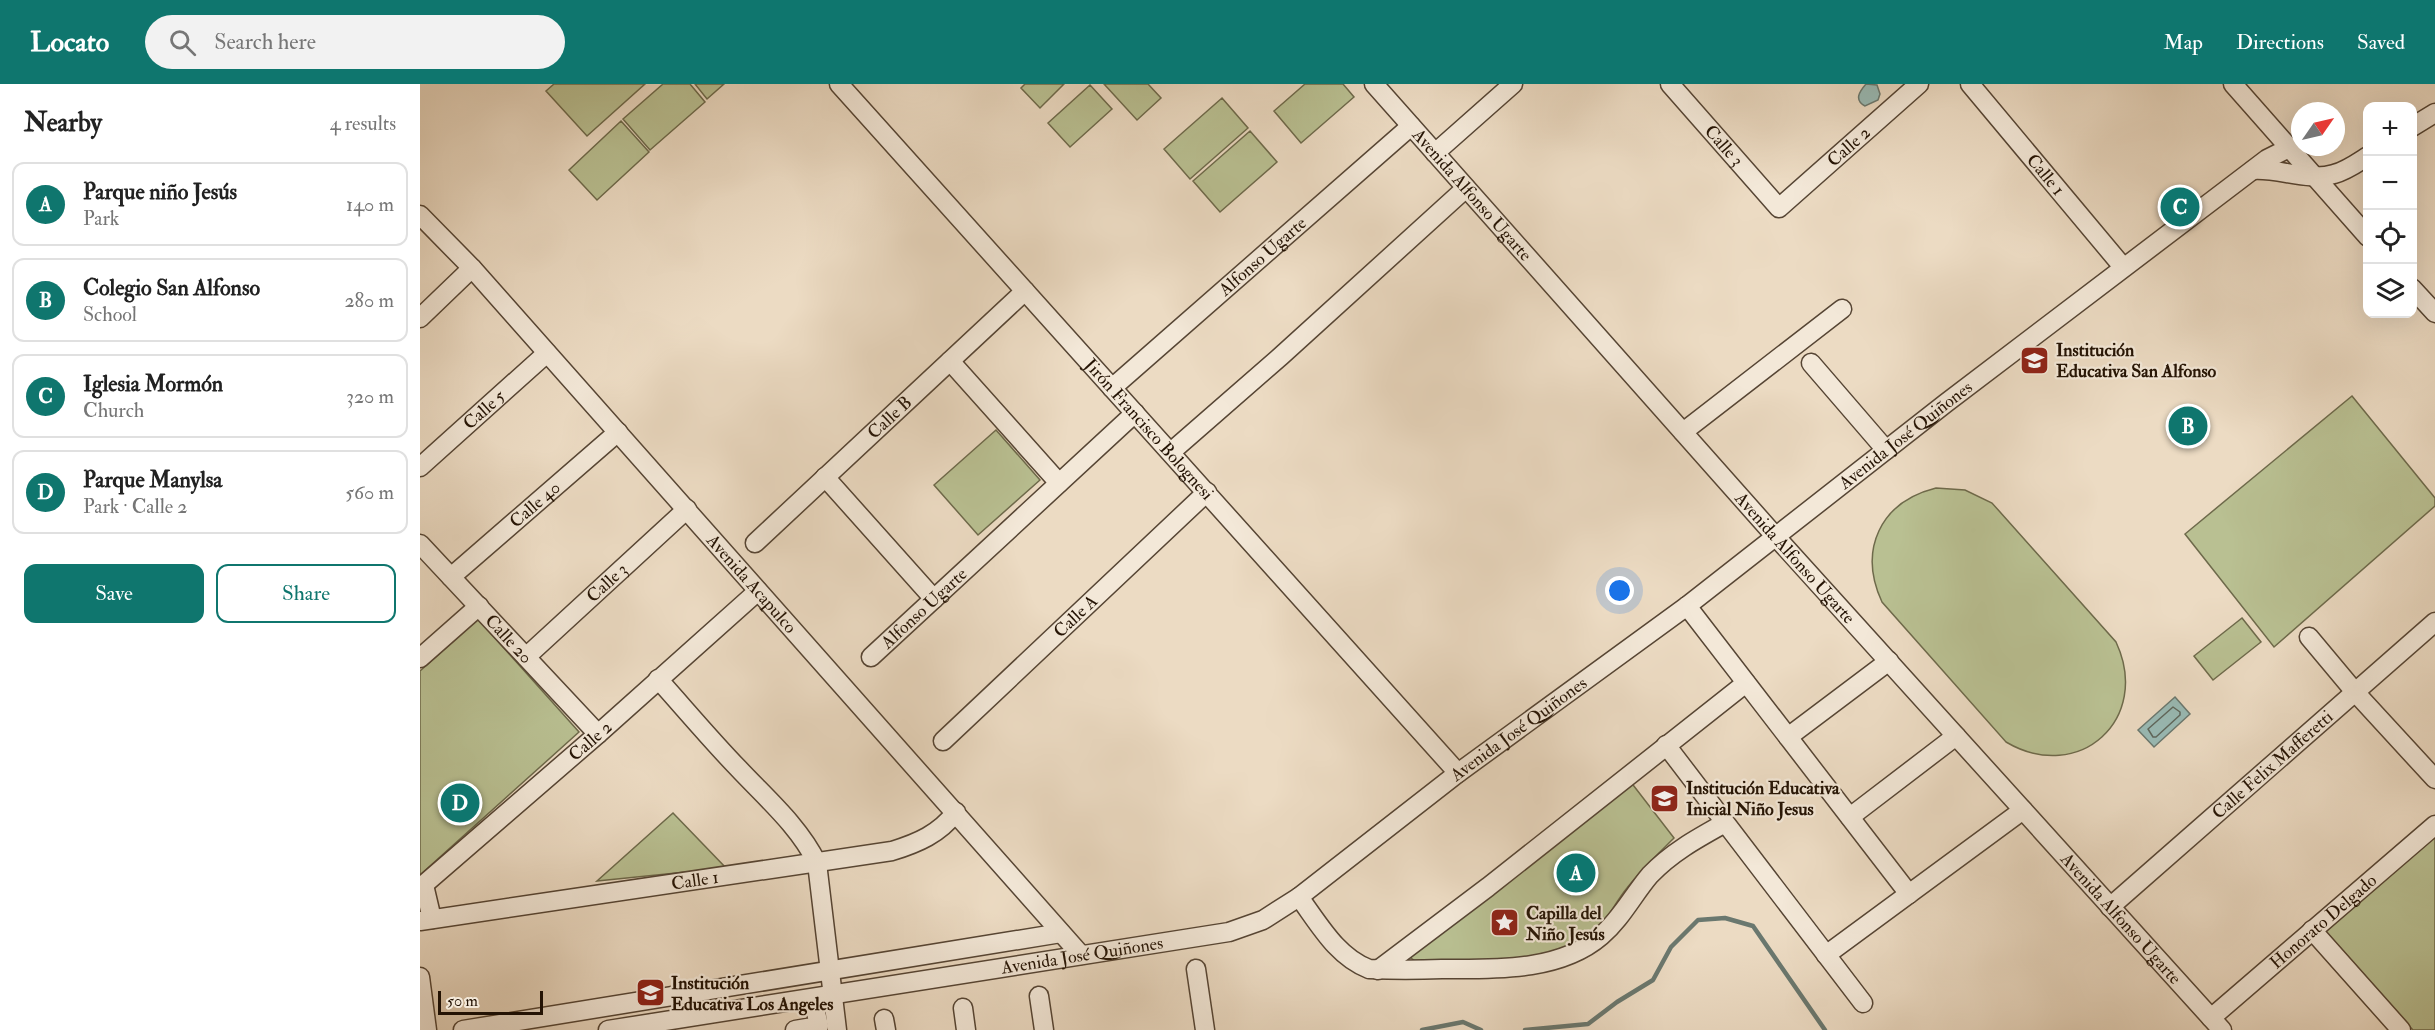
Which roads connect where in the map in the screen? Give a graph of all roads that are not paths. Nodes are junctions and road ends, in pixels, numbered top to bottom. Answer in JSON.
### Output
{"nodes":[{"id":1,"x":838,"y":84,"type":"edge"},
{"id":2,"x":1374,"y":84,"type":"edge"},
{"id":3,"x":1513,"y":84,"type":"edge"},
{"id":4,"x":1670,"y":84,"type":"edge"},
{"id":5,"x":1919,"y":84,"type":"edge"},
{"id":6,"x":1970,"y":84,"type":"edge"},
{"id":7,"x":2233,"y":84,"type":"edge"},
{"id":8,"x":2435,"y":113,"type":"edge"},
{"id":9,"x":2417,"y":124,"type":"edge"},
{"id":10,"x":1411,"y":126,"type":"junction"},
{"id":11,"x":2289,"y":148,"type":"junction"},
{"id":12,"x":1436,"y":153,"type":"junction"},
{"id":13,"x":2363,"y":158,"type":"edge"},
{"id":14,"x":2253,"y":170,"type":"junction"},
{"id":15,"x":2313,"y":176,"type":"junction"},
{"id":16,"x":1466,"y":188,"type":"junction"},
{"id":17,"x":1779,"y":208,"type":"joint"},
{"id":18,"x":420,"y":215,"type":"edge"},
{"id":19,"x":2363,"y":232,"type":"edge"},
{"id":20,"x":2123,"y":267,"type":"junction"},
{"id":21,"x":472,"y":268,"type":"junction"},
{"id":22,"x":1025,"y":291,"type":"junction"},
{"id":23,"x":2417,"y":293,"type":"edge"},
{"id":24,"x":1842,"y":309,"type":"dead end"},
{"id":25,"x":2435,"y":313,"type":"edge"},
{"id":26,"x":420,"y":318,"type":"edge"},
{"id":27,"x":548,"y":353,"type":"junction"},
{"id":28,"x":950,"y":361,"type":"junction"},
{"id":29,"x":1811,"y":363,"type":"dead end"},
{"id":30,"x":1112,"y":388,"type":"junction"},
{"id":31,"x":1135,"y":413,"type":"junction"},
{"id":32,"x":618,"y":432,"type":"junction"},
{"id":33,"x":1683,"y":432,"type":"junction"},
{"id":34,"x":1886,"y":450,"type":"junction"},
{"id":35,"x":1171,"y":453,"type":"junction"},
{"id":36,"x":420,"y":467,"type":"edge"},
{"id":37,"x":825,"y":477,"type":"junction"},
{"id":38,"x":1059,"y":483,"type":"junction"},
{"id":39,"x":1207,"y":492,"type":"junction"},
{"id":40,"x":687,"y":509,"type":"junction"},
{"id":41,"x":1776,"y":537,"type":"junction"},
{"id":42,"x":755,"y":543,"type":"dead end"},
{"id":43,"x":420,"y":544,"type":"edge"},
{"id":44,"x":451,"y":577,"type":"junction"},
{"id":45,"x":758,"y":591,"type":"junction"},
{"id":46,"x":934,"y":598,"type":"junction"},
{"id":47,"x":479,"y":606,"type":"junction"},
{"id":48,"x":1687,"y":606,"type":"junction"},
{"id":49,"x":2435,"y":622,"type":"edge"},
{"id":50,"x":2309,"y":637,"type":"dead end"},
{"id":51,"x":526,"y":657,"type":"junction"},
{"id":52,"x":871,"y":657,"type":"dead end"},
{"id":53,"x":420,"y":658,"type":"edge"},
{"id":54,"x":1889,"y":661,"type":"junction"},
{"id":55,"x":658,"y":679,"type":"junction"},
{"id":56,"x":1746,"y":683,"type":"junction"},
{"id":57,"x":2355,"y":692,"type":"junction"},
{"id":58,"x":598,"y":734,"type":"junction"},
{"id":59,"x":1956,"y":736,"type":"junction"},
{"id":60,"x":1788,"y":737,"type":"junction"},
{"id":61,"x":943,"y":741,"type":"dead end"},
{"id":62,"x":1666,"y":746,"type":"junction"},
{"id":63,"x":1458,"y":773,"type":"junction"},
{"id":64,"x":2435,"y":779,"type":"edge"},
{"id":65,"x":2023,"y":810,"type":"junction"},
{"id":66,"x":956,"y":812,"type":"junction"},
{"id":67,"x":1850,"y":817,"type":"junction"},
{"id":68,"x":1725,"y":823,"type":"junction"},
{"id":69,"x":2435,"y":825,"type":"edge"},
{"id":70,"x":817,"y":863,"type":"junction"},
{"id":71,"x":422,"y":886,"type":"edge"},
{"id":72,"x":1909,"y":894,"type":"junction"},
{"id":73,"x":1299,"y":897,"type":"junction"},
{"id":74,"x":2110,"y":907,"type":"junction"},
{"id":75,"x":426,"y":920,"type":"edge"},
{"id":76,"x":2312,"y":930,"type":"junction"},
{"id":77,"x":1061,"y":933,"type":"junction"},
{"id":78,"x":1826,"y":954,"type":"junction"},
{"id":79,"x":1081,"y":956,"type":"junction"},
{"id":80,"x":830,"y":969,"type":"junction"},
{"id":81,"x":1196,"y":969,"type":"dead end"},
{"id":82,"x":1378,"y":970,"type":"junction"},
{"id":83,"x":420,"y":977,"type":"edge"},
{"id":84,"x":832,"y":996,"type":"junction"},
{"id":85,"x":1039,"y":996,"type":"dead end"},
{"id":86,"x":813,"y":999,"type":"junction"},
{"id":87,"x":1863,"y":1003,"type":"dead end"},
{"id":88,"x":963,"y":1008,"type":"dead end"},
{"id":89,"x":2217,"y":1024,"type":"edge"},
{"id":90,"x":616,"y":1029,"type":"edge"},
{"id":91,"x":427,"y":1030,"type":"edge"},
{"id":92,"x":463,"y":1030,"type":"edge"},
{"id":93,"x":795,"y":1030,"type":"edge"},
{"id":94,"x":837,"y":1030,"type":"edge"},
{"id":95,"x":966,"y":1030,"type":"edge"},
{"id":96,"x":1044,"y":1030,"type":"edge"},
{"id":97,"x":1205,"y":1030,"type":"edge"},
{"id":98,"x":2401,"y":1030,"type":"edge"}],
"edges":[{"from":1,"to":22,"type":"street","name":"Jirón Francisco Bolognesi"},
{"from":2,"to":10,"type":"street","name":"Avenida Alfonso Ugarte"},
{"from":3,"to":12,"type":"street"},
{"from":4,"to":17,"type":"street","name":"Calle 3"},
{"from":5,"to":17,"type":"street","name":"Calle 2"},
{"from":6,"to":20,"type":"street","name":"Calle 1"},
{"from":7,"to":11,"type":"street"},
{"from":8,"to":9,"type":"street"},
{"from":10,"to":12,"type":"street","name":"Avenida Alfonso Ugarte"},
{"from":10,"to":30,"type":"street","name":"Alfonso Ugarte"},
{"from":11,"to":14,"type":"street","name":"Avenida José Quiñones"},
{"from":11,"to":15,"type":"street"},
{"from":12,"to":16,"type":"street","name":"Avenida Alfonso Ugarte"},
{"from":13,"to":15,"type":"street"},
{"from":14,"to":15,"type":"street"},
{"from":14,"to":20,"type":"street","name":"Avenida José Quiñones"},
{"from":15,"to":19,"type":"street"},
{"from":16,"to":33,"type":"street","name":"Avenida Alfonso Ugarte"},
{"from":16,"to":35,"type":"street"},
{"from":18,"to":21,"type":"street","name":"Avenida Acapulco"},
{"from":20,"to":34,"type":"street","name":"Avenida José Quiñones"},
{"from":21,"to":26,"type":"street"},
{"from":21,"to":27,"type":"street","name":"Avenida Acapulco"},
{"from":22,"to":28,"type":"street","name":"Calle B"},
{"from":22,"to":30,"type":"street","name":"Jirón Francisco Bolognesi"},
{"from":23,"to":25,"type":"street"},
{"from":24,"to":33,"type":"street"},
{"from":27,"to":32,"type":"street","name":"Avenida Acapulco"},
{"from":27,"to":36,"type":"street","name":"Calle 5"},
{"from":28,"to":37,"type":"street","name":"Calle B"},
{"from":28,"to":38,"type":"street"},
{"from":29,"to":34,"type":"street"},
{"from":30,"to":31,"type":"street","name":"Jirón Francisco Bolognesi"},
{"from":31,"to":35,"type":"street","name":"Jirón Francisco Bolognesi"},
{"from":31,"to":38,"type":"street","name":"Alfonso Ugarte"},
{"from":32,"to":40,"type":"street","name":"Avenida Acapulco"},
{"from":32,"to":44,"type":"street","name":"Calle 40"},
{"from":33,"to":41,"type":"street","name":"Avenida Alfonso Ugarte"},
{"from":34,"to":41,"type":"street","name":"Avenida José Quiñones"},
{"from":35,"to":39,"type":"street","name":"Jirón Francisco Bolognesi"},
{"from":37,"to":42,"type":"street","name":"Calle B"},
{"from":37,"to":46,"type":"street"},
{"from":38,"to":46,"type":"street","name":"Alfonso Ugarte"},
{"from":39,"to":61,"type":"street","name":"Calle A"},
{"from":39,"to":63,"type":"street","name":"Jirón Francisco Bolognesi"},
{"from":40,"to":45,"type":"street","name":"Avenida Acapulco"},
{"from":40,"to":51,"type":"street","name":"Calle 3"},
{"from":41,"to":48,"type":"street","name":"Avenida José Quiñones"},
{"from":41,"to":54,"type":"street","name":"Avenida Alfonso Ugarte"},
{"from":43,"to":44,"type":"street","name":"Calle 20"},
{"from":44,"to":47,"type":"street","name":"Calle 20"},
{"from":45,"to":55,"type":"street","name":"Calle 2"},
{"from":45,"to":66,"type":"street","name":"Avenida Acapulco"},
{"from":46,"to":52,"type":"street","name":"Alfonso Ugarte"},
{"from":47,"to":51,"type":"street","name":"Calle 20"},
{"from":47,"to":53,"type":"street"},
{"from":48,"to":56,"type":"street"},
{"from":48,"to":63,"type":"street","name":"Avenida José Quiñones"},
{"from":49,"to":57,"type":"street","name":"Calle Felix Mafferetti"},
{"from":50,"to":57,"type":"street"},
{"from":51,"to":58,"type":"street","name":"Calle 20"},
{"from":54,"to":59,"type":"street","name":"Avenida Alfonso Ugarte"},
{"from":54,"to":60,"type":"street"},
{"from":55,"to":58,"type":"street","name":"Calle 2"},
{"from":55,"to":70,"type":"street"},
{"from":56,"to":60,"type":"street"},
{"from":56,"to":62,"type":"street"},
{"from":57,"to":64,"type":"street"},
{"from":57,"to":74,"type":"street","name":"Calle Felix Mafferetti"},
{"from":58,"to":71,"type":"street","name":"Calle 2"},
{"from":59,"to":65,"type":"street","name":"Avenida Alfonso Ugarte"},
{"from":59,"to":67,"type":"street"},
{"from":60,"to":67,"type":"street"},
{"from":62,"to":68,"type":"street"},
{"from":62,"to":82,"type":"street"},
{"from":63,"to":73,"type":"street","name":"Avenida José Quiñones"},
{"from":65,"to":72,"type":"street"},
{"from":65,"to":74,"type":"street","name":"Avenida Alfonso Ugarte"},
{"from":66,"to":70,"type":"street","name":"Calle 1"},
{"from":66,"to":77,"type":"street","name":"Avenida Acapulco"},
{"from":67,"to":72,"type":"street"},
{"from":68,"to":78,"type":"street"},
{"from":68,"to":82,"type":"street"},
{"from":69,"to":76,"type":"street","name":"Honorato Delgado"},
{"from":70,"to":75,"type":"street","name":"Calle 1"},
{"from":70,"to":80,"type":"street"},
{"from":71,"to":75,"type":"street"},
{"from":72,"to":78,"type":"street"},
{"from":73,"to":79,"type":"street","name":"Avenida José Quiñones"},
{"from":73,"to":82,"type":"street"},
{"from":74,"to":89,"type":"street","name":"Avenida Alfonso Ugarte"},
{"from":76,"to":89,"type":"street","name":"Honorato Delgado"},
{"from":76,"to":98,"type":"street"},
{"from":77,"to":79,"type":"street","name":"Avenida Acapulco"},
{"from":77,"to":80,"type":"street"},
{"from":78,"to":87,"type":"street"},
{"from":79,"to":84,"type":"street","name":"Avenida José Quiñones"},
{"from":80,"to":84,"type":"street"},
{"from":80,"to":92,"type":"street"},
{"from":81,"to":97,"type":"street"},
{"from":83,"to":91,"type":"street"},
{"from":84,"to":86,"type":"street","name":"Avenida José Quiñones"},
{"from":84,"to":94,"type":"street"},
{"from":85,"to":96,"type":"street"},
{"from":86,"to":90,"type":"street","name":"Avenida José Quiñones"},
{"from":86,"to":93,"type":"street"},
{"from":88,"to":95,"type":"street"}]}
